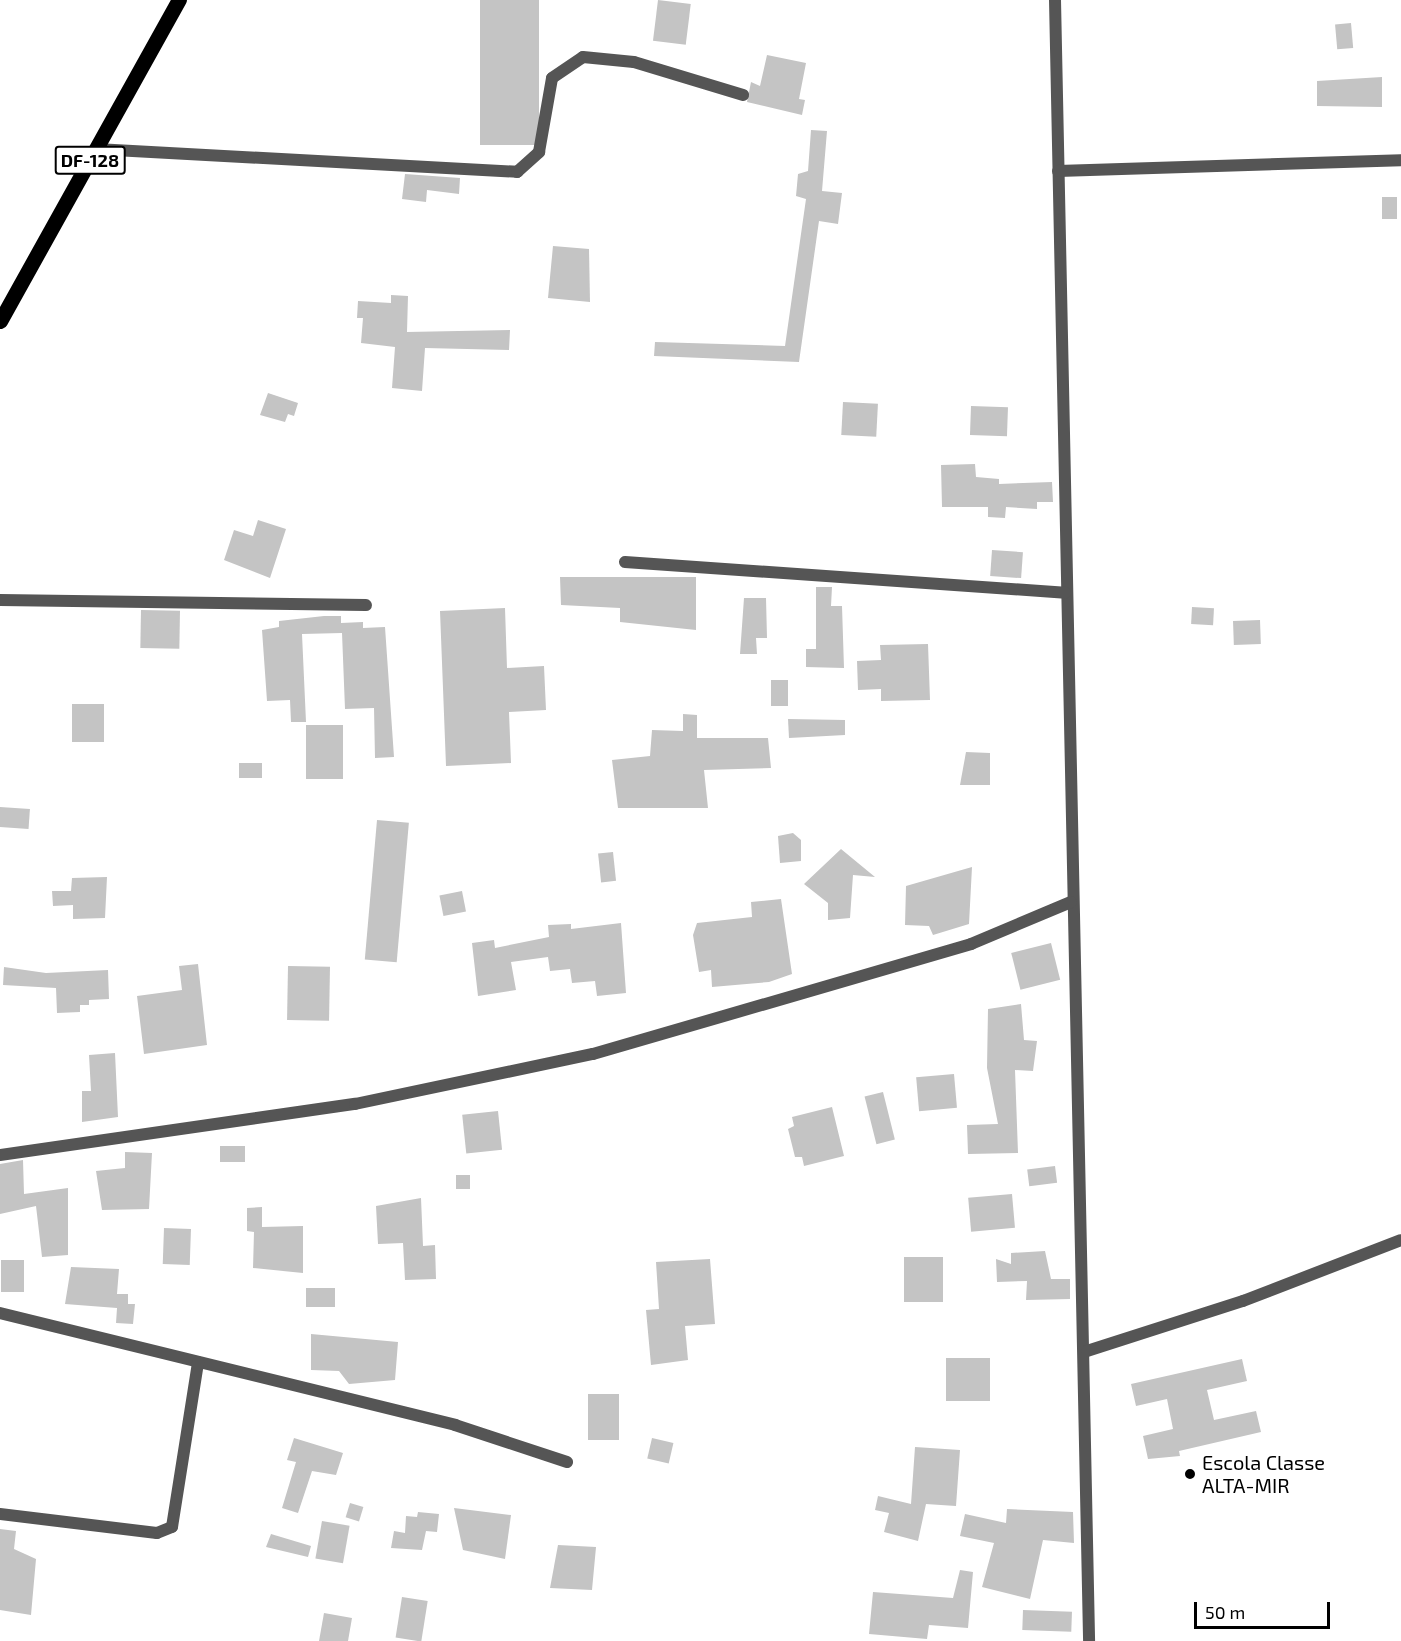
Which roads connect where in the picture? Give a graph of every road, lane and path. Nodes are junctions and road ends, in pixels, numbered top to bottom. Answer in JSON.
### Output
{"nodes":[{"id":1,"x":179,"y":0,"type":"edge"},
{"id":2,"x":1055,"y":0,"type":"edge"},
{"id":3,"x":743,"y":95,"type":"dead end"},
{"id":4,"x":96,"y":148,"type":"junction"},
{"id":5,"x":1401,"y":160,"type":"edge"},
{"id":6,"x":1058,"y":171,"type":"junction"},
{"id":7,"x":0,"y":321,"type":"edge"},
{"id":8,"x":625,"y":562,"type":"dead end"},
{"id":9,"x":1065,"y":593,"type":"junction"},
{"id":10,"x":0,"y":600,"type":"edge"},
{"id":11,"x":366,"y":605,"type":"dead end"},
{"id":12,"x":1071,"y":902,"type":"junction"},
{"id":13,"x":0,"y":1155,"type":"edge"},
{"id":14,"x":1401,"y":1240,"type":"edge"},
{"id":15,"x":0,"y":1313,"type":"edge"},
{"id":16,"x":1087,"y":1351,"type":"junction"},
{"id":17,"x":198,"y":1362,"type":"junction"},
{"id":18,"x":567,"y":1462,"type":"dead end"},
{"id":19,"x":0,"y":1514,"type":"edge"},
{"id":20,"x":1089,"y":1641,"type":"edge"}],
"edges":[{"from":1,"to":4,"type":"main road","name":"DF-128","number":"DF-128"},
{"from":2,"to":6,"type":"street"},
{"from":3,"to":4,"type":"street"},
{"from":4,"to":7,"type":"main road","name":"DF-128","number":"DF-128"},
{"from":5,"to":6,"type":"street"},
{"from":6,"to":9,"type":"street"},
{"from":8,"to":9,"type":"street"},
{"from":9,"to":12,"type":"street"},
{"from":10,"to":11,"type":"street"},
{"from":12,"to":13,"type":"street"},
{"from":12,"to":16,"type":"street"},
{"from":14,"to":16,"type":"street"},
{"from":15,"to":17,"type":"street"},
{"from":16,"to":20,"type":"street"},
{"from":17,"to":18,"type":"street"},
{"from":17,"to":19,"type":"street"}]}
